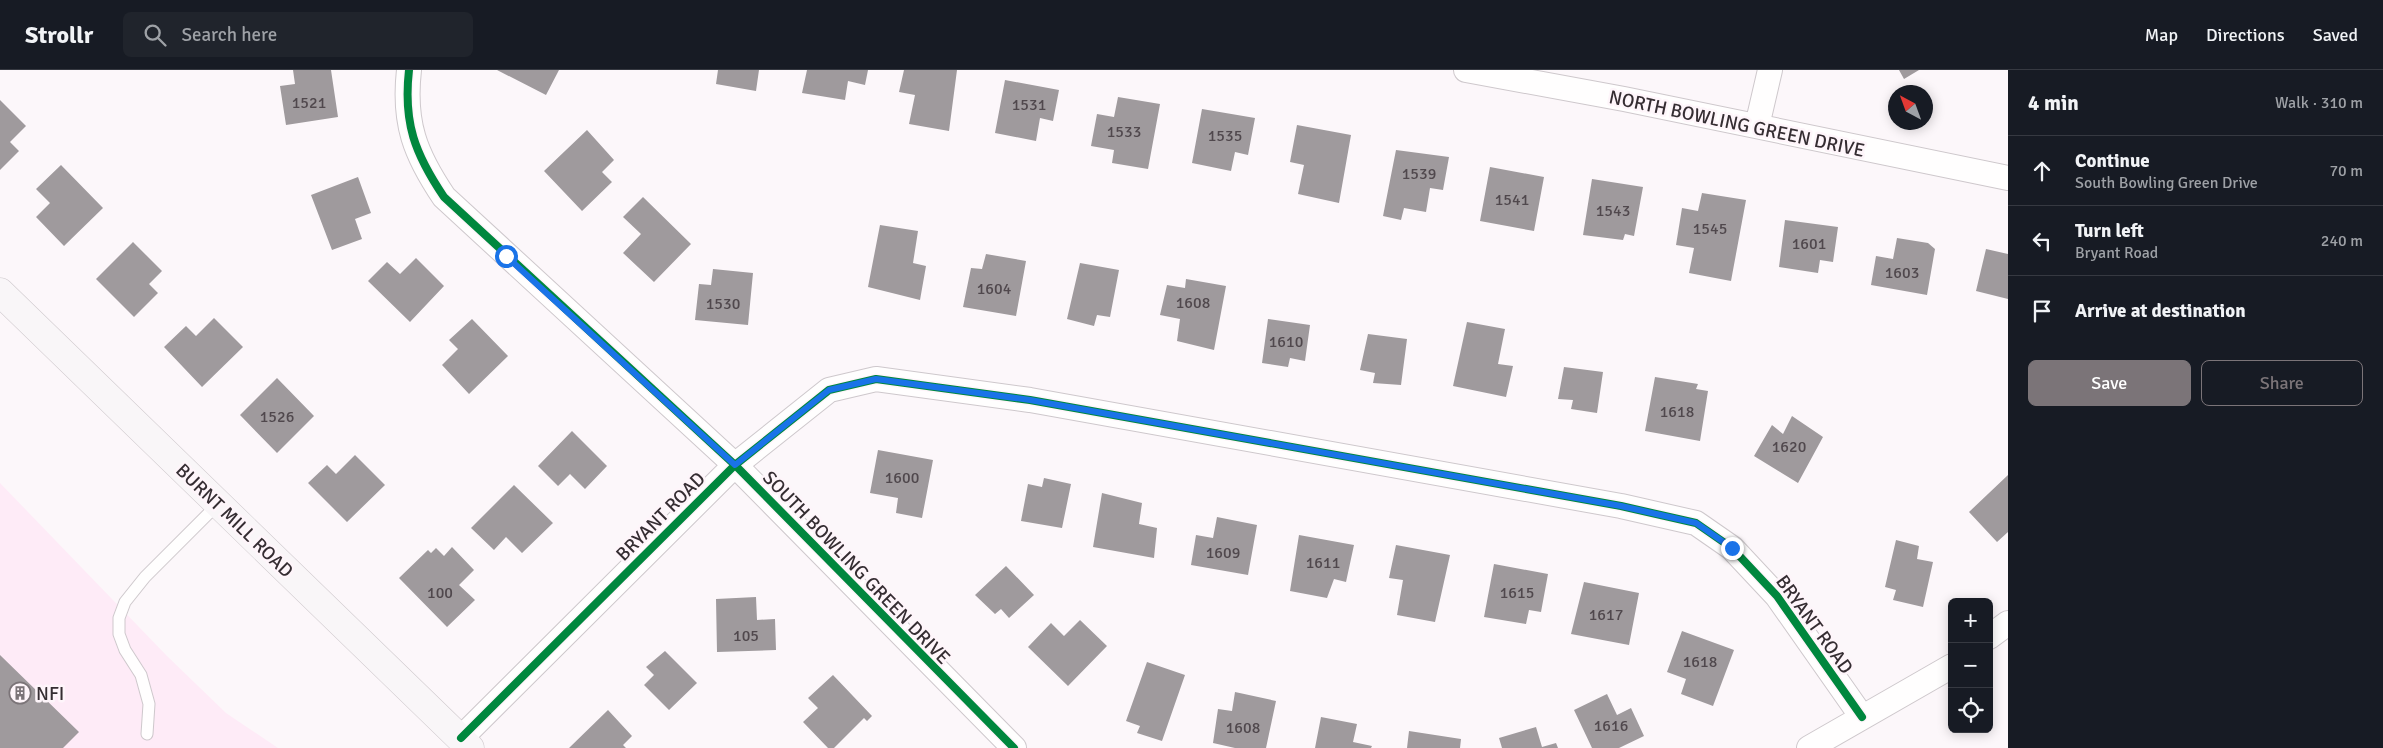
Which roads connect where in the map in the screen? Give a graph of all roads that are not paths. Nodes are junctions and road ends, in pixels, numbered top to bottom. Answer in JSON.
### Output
{"nodes":[{"id":1,"x":409,"y":70,"type":"edge"},
{"id":2,"x":1466,"y":70,"type":"edge"},
{"id":3,"x":1770,"y":70,"type":"edge"},
{"id":4,"x":1757,"y":126,"type":"junction"},
{"id":5,"x":2008,"y":178,"type":"edge"},
{"id":6,"x":0,"y":292,"type":"edge"},
{"id":7,"x":735,"y":465,"type":"junction"},
{"id":8,"x":218,"y":504,"type":"junction"},
{"id":9,"x":2008,"y":623,"type":"edge"},
{"id":10,"x":1993,"y":635,"type":"edge"},
{"id":11,"x":1948,"y":668,"type":"edge"},
{"id":12,"x":1862,"y":717,"type":"junction"},
{"id":13,"x":146,"y":734,"type":"dead end"},
{"id":14,"x":464,"y":745,"type":"edge"},
{"id":15,"x":1014,"y":748,"type":"edge"},
{"id":16,"x":1809,"y":748,"type":"edge"}],
"edges":[{"from":1,"to":7,"type":"street","name":"SOUTH BOWLING GREEN DRIVE"},
{"from":2,"to":4,"type":"street","name":"NORTH BOWLING GREEN DRIVE"},
{"from":3,"to":4,"type":"street"},
{"from":4,"to":5,"type":"street","name":"NORTH BOWLING GREEN DRIVE"},
{"from":6,"to":8,"type":"main road","name":"BURNT MILL ROAD"},
{"from":7,"to":12,"type":"street","name":"BRYANT ROAD"},
{"from":7,"to":14,"type":"street","name":"BRYANT ROAD"},
{"from":7,"to":15,"type":"street","name":"SOUTH BOWLING GREEN DRIVE"},
{"from":8,"to":13,"type":"lane"},
{"from":8,"to":14,"type":"main road","name":"BURNT MILL ROAD"},
{"from":9,"to":10,"type":"street"},
{"from":11,"to":12,"type":"street"},
{"from":12,"to":16,"type":"street"}]}
